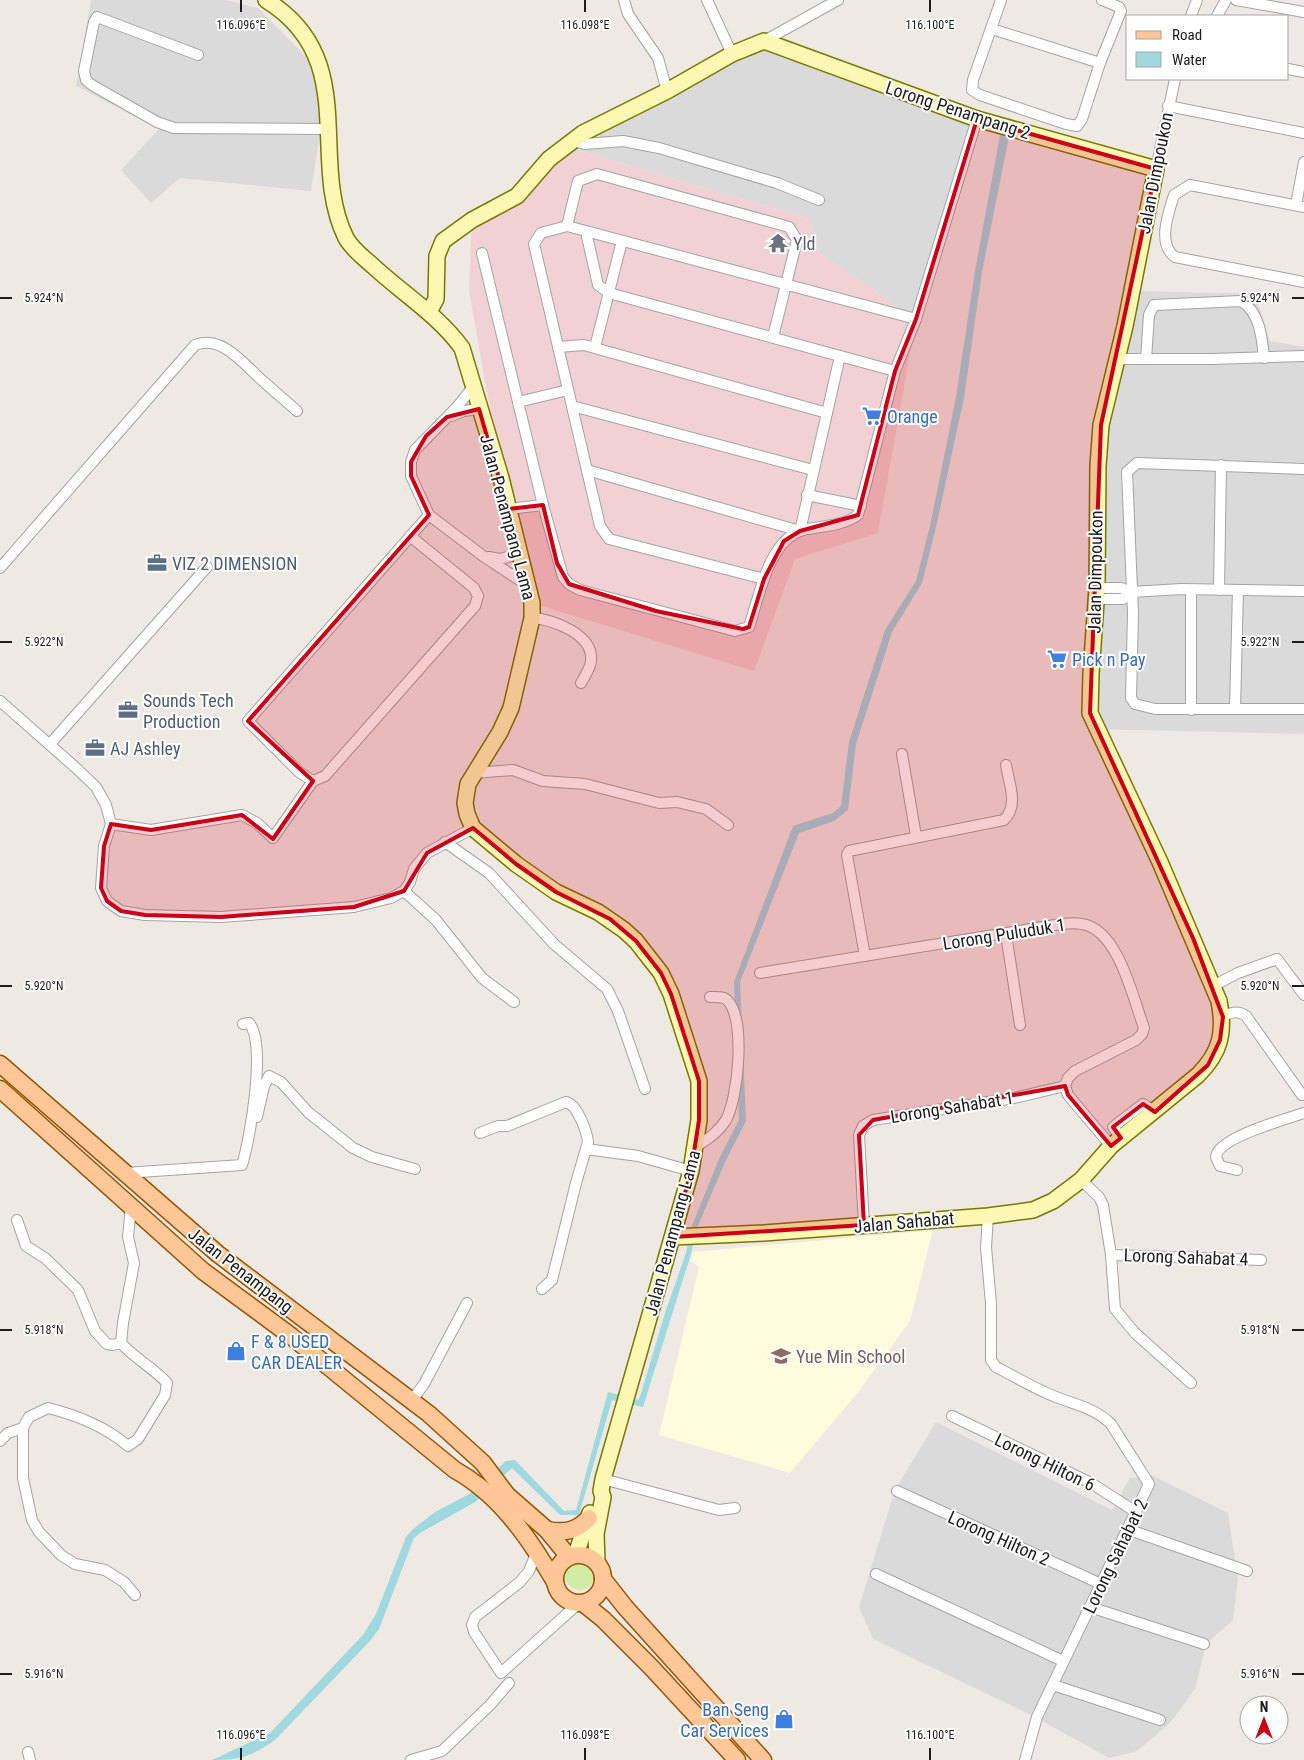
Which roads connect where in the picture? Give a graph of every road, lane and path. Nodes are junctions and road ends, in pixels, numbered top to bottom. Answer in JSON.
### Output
{"nodes":[{"id":1,"x":266,"y":0,"type":"edge"},
{"id":2,"x":624,"y":0,"type":"edge"},
{"id":3,"x":707,"y":0,"type":"edge"},
{"id":4,"x":838,"y":0,"type":"edge"},
{"id":5,"x":1002,"y":0,"type":"edge"},
{"id":6,"x":1102,"y":0,"type":"edge"},
{"id":7,"x":1197,"y":0,"type":"edge"},
{"id":8,"x":1226,"y":0,"type":"edge"},
{"id":9,"x":1236,"y":0,"type":"edge"},
{"id":10,"x":1304,"y":12,"type":"edge"},
{"id":11,"x":1191,"y":15,"type":"edge"},
{"id":12,"x":1218,"y":15,"type":"edge"},
{"id":13,"x":1124,"y":19,"type":"edge"},
{"id":14,"x":992,"y":29,"type":"junction"},
{"id":15,"x":764,"y":41,"type":"junction"},
{"id":16,"x":732,"y":54,"type":"junction"},
{"id":17,"x":198,"y":55,"type":"dead end"},
{"id":18,"x":1100,"y":63,"type":"junction"},
{"id":19,"x":1289,"y":69,"type":"edge"},
{"id":20,"x":1304,"y":72,"type":"edge"},
{"id":21,"x":1174,"y":80,"type":"edge"},
{"id":22,"x":667,"y":90,"type":"junction"},
{"id":23,"x":1168,"y":106,"type":"junction"},
{"id":24,"x":977,"y":119,"type":"junction"},
{"id":25,"x":330,"y":129,"type":"junction"},
{"id":26,"x":1304,"y":133,"type":"edge"},
{"id":27,"x":572,"y":141,"type":"junction"},
{"id":28,"x":1304,"y":162,"type":"edge"},
{"id":29,"x":1156,"y":169,"type":"junction"},
{"id":30,"x":819,"y":200,"type":"dead end"},
{"id":31,"x":1300,"y":206,"type":"edge"},
{"id":32,"x":567,"y":226,"type":"junction"},
{"id":33,"x":586,"y":232,"type":"junction"},
{"id":34,"x":622,"y":241,"type":"junction"},
{"id":35,"x":482,"y":253,"type":"dead end"},
{"id":36,"x":1304,"y":282,"type":"edge"},
{"id":37,"x":787,"y":284,"type":"junction"},
{"id":38,"x":608,"y":293,"type":"junction"},
{"id":39,"x":429,"y":312,"type":"junction"},
{"id":40,"x":916,"y":319,"type":"junction"},
{"id":41,"x":773,"y":337,"type":"junction"},
{"id":42,"x":558,"y":346,"type":"junction"},
{"id":43,"x":595,"y":347,"type":"junction"},
{"id":44,"x":840,"y":356,"type":"junction"},
{"id":45,"x":1304,"y":356,"type":"edge"},
{"id":46,"x":1264,"y":358,"type":"junction"},
{"id":47,"x":1117,"y":359,"type":"junction"},
{"id":48,"x":1146,"y":359,"type":"junction"},
{"id":49,"x":895,"y":372,"type":"junction"},
{"id":50,"x":473,"y":387,"type":"junction"},
{"id":51,"x":568,"y":390,"type":"junction"},
{"id":52,"x":518,"y":402,"type":"junction"},
{"id":53,"x":572,"y":406,"type":"junction"},
{"id":54,"x":479,"y":409,"type":"junction"},
{"id":55,"x":297,"y":410,"type":"dead end"},
{"id":56,"x":827,"y":413,"type":"junction"},
{"id":57,"x":447,"y":417,"type":"junction"},
{"id":58,"x":1221,"y":464,"type":"junction"},
{"id":59,"x":1304,"y":468,"type":"edge"},
{"id":60,"x":587,"y":470,"type":"junction"},
{"id":61,"x":813,"y":470,"type":"junction"},
{"id":62,"x":807,"y":495,"type":"junction"},
{"id":63,"x":542,"y":505,"type":"junction"},
{"id":64,"x":861,"y":506,"type":"junction"},
{"id":65,"x":508,"y":509,"type":"junction"},
{"id":66,"x":429,"y":515,"type":"junction"},
{"id":67,"x":800,"y":531,"type":"junction"},
{"id":68,"x":410,"y":536,"type":"junction"},
{"id":69,"x":518,"y":554,"type":"junction"},
{"id":70,"x":483,"y":556,"type":"junction"},
{"id":71,"x":207,"y":567,"type":"dead end"},
{"id":72,"x":0,"y":568,"type":"edge"},
{"id":73,"x":764,"y":579,"type":"junction"},
{"id":74,"x":527,"y":585,"type":"junction"},
{"id":75,"x":1191,"y":590,"type":"junction"},
{"id":76,"x":1220,"y":590,"type":"junction"},
{"id":77,"x":1238,"y":590,"type":"junction"},
{"id":78,"x":1304,"y":591,"type":"edge"},
{"id":79,"x":1131,"y":592,"type":"junction"},
{"id":80,"x":1097,"y":594,"type":"junction"},
{"id":81,"x":532,"y":618,"type":"junction"},
{"id":82,"x":581,"y":683,"type":"dead end"},
{"id":83,"x":0,"y":700,"type":"edge"},
{"id":84,"x":1235,"y":709,"type":"junction"},
{"id":85,"x":1304,"y":709,"type":"edge"},
{"id":86,"x":1190,"y":710,"type":"junction"},
{"id":87,"x":50,"y":744,"type":"junction"},
{"id":88,"x":902,"y":754,"type":"dead end"},
{"id":89,"x":1006,"y":765,"type":"dead end"},
{"id":90,"x":472,"y":774,"type":"junction"},
{"id":91,"x":313,"y":781,"type":"junction"},
{"id":92,"x":111,"y":824,"type":"junction"},
{"id":93,"x":728,"y":825,"type":"dead end"},
{"id":94,"x":473,"y":828,"type":"junction"},
{"id":95,"x":916,"y":836,"type":"junction"},
{"id":96,"x":445,"y":842,"type":"junction"},
{"id":97,"x":404,"y":891,"type":"junction"},
{"id":98,"x":1006,"y":934,"type":"junction"},
{"id":99,"x":865,"y":956,"type":"junction"},
{"id":100,"x":760,"y":973,"type":"dead end"},
{"id":101,"x":1213,"y":986,"type":"junction"},
{"id":102,"x":1304,"y":995,"type":"edge"},
{"id":103,"x":710,"y":998,"type":"dead end"},
{"id":104,"x":514,"y":1002,"type":"dead end"},
{"id":105,"x":1223,"y":1017,"type":"junction"},
{"id":106,"x":243,"y":1024,"type":"dead end"},
{"id":107,"x":1020,"y":1025,"type":"dead end"},
{"id":108,"x":0,"y":1064,"type":"edge"},
{"id":109,"x":1065,"y":1086,"type":"junction"},
{"id":110,"x":0,"y":1089,"type":"edge"},
{"id":111,"x":645,"y":1090,"type":"dead end"},
{"id":112,"x":1302,"y":1095,"type":"dead end"},
{"id":113,"x":1304,"y":1113,"type":"edge"},
{"id":114,"x":480,"y":1133,"type":"dead end"},
{"id":115,"x":1116,"y":1142,"type":"junction"},
{"id":116,"x":694,"y":1148,"type":"junction"},
{"id":117,"x":586,"y":1149,"type":"junction"},
{"id":118,"x":245,"y":1155,"type":"junction"},
{"id":119,"x":415,"y":1170,"type":"dead end"},
{"id":120,"x":1237,"y":1170,"type":"dead end"},
{"id":121,"x":691,"y":1171,"type":"junction"},
{"id":122,"x":124,"y":1173,"type":"junction"},
{"id":123,"x":1081,"y":1180,"type":"junction"},
{"id":124,"x":131,"y":1206,"type":"junction"},
{"id":125,"x":988,"y":1216,"type":"junction"},
{"id":126,"x":17,"y":1220,"type":"dead end"},
{"id":127,"x":864,"y":1225,"type":"junction"},
{"id":128,"x":673,"y":1237,"type":"junction"},
{"id":129,"x":1111,"y":1255,"type":"junction"},
{"id":130,"x":1261,"y":1260,"type":"dead end"},
{"id":131,"x":542,"y":1288,"type":"dead end"},
{"id":132,"x":468,"y":1303,"type":"dead end"},
{"id":133,"x":121,"y":1343,"type":"junction"},
{"id":134,"x":1191,"y":1383,"type":"dead end"},
{"id":135,"x":412,"y":1400,"type":"junction"},
{"id":136,"x":952,"y":1416,"type":"dead end"},
{"id":137,"x":23,"y":1428,"type":"junction"},
{"id":138,"x":0,"y":1441,"type":"edge"},
{"id":139,"x":602,"y":1485,"type":"junction"},
{"id":140,"x":897,"y":1491,"type":"dead end"},
{"id":141,"x":500,"y":1497,"type":"junction"},
{"id":142,"x":735,"y":1508,"type":"dead end"},
{"id":143,"x":1136,"y":1512,"type":"junction"},
{"id":144,"x":589,"y":1518,"type":"junction"},
{"id":145,"x":1127,"y":1529,"type":"junction"},
{"id":146,"x":547,"y":1530,"type":"junction"},
{"id":147,"x":536,"y":1551,"type":"junction"},
{"id":148,"x":573,"y":1556,"type":"junction"},
{"id":149,"x":597,"y":1562,"type":"junction"},
{"id":150,"x":1247,"y":1571,"type":"dead end"},
{"id":151,"x":876,"y":1574,"type":"dead end"},
{"id":152,"x":603,"y":1579,"type":"junction"},
{"id":153,"x":555,"y":1582,"type":"junction"},
{"id":154,"x":1101,"y":1584,"type":"junction"},
{"id":155,"x":135,"y":1595,"type":"dead end"},
{"id":156,"x":581,"y":1603,"type":"junction"},
{"id":157,"x":1090,"y":1608,"type":"junction"},
{"id":158,"x":1204,"y":1644,"type":"dead end"},
{"id":159,"x":1063,"y":1661,"type":"junction"},
{"id":160,"x":509,"y":1683,"type":"dead end"},
{"id":161,"x":1053,"y":1685,"type":"junction"},
{"id":162,"x":1160,"y":1720,"type":"dead end"},
{"id":163,"x":411,"y":1760,"type":"edge"},
{"id":164,"x":738,"y":1760,"type":"edge"},
{"id":165,"x":763,"y":1760,"type":"edge"},
{"id":166,"x":1026,"y":1760,"type":"edge"}],
"edges":[{"from":1,"to":25,"type":"street","name":"Jalan Penampang Lama"},
{"from":2,"to":22,"type":"street"},
{"from":3,"to":16,"type":"street"},
{"from":4,"to":15,"type":"street"},
{"from":5,"to":14,"type":"street"},
{"from":6,"to":13,"type":"street"},
{"from":7,"to":11,"type":"street"},
{"from":8,"to":12,"type":"street"},
{"from":9,"to":10,"type":"street"},
{"from":13,"to":18,"type":"street"},
{"from":14,"to":18,"type":"street"},
{"from":14,"to":18,"type":"street"},
{"from":15,"to":16,"type":"street"},
{"from":15,"to":24,"type":"street","name":"Lorong Penampang 2"},
{"from":16,"to":22,"type":"street"},
{"from":17,"to":25,"type":"street"},
{"from":19,"to":20,"type":"street"},
{"from":21,"to":23,"type":"street","name":"Jalan Dimpoukon"},
{"from":22,"to":27,"type":"street"},
{"from":23,"to":26,"type":"street"},
{"from":23,"to":29,"type":"street","name":"Jalan Dimpoukon"},
{"from":24,"to":29,"type":"street","name":"Lorong Penampang 2"},
{"from":24,"to":40,"type":"street"},
{"from":25,"to":39,"type":"street","name":"Jalan Penampang Lama"},
{"from":27,"to":30,"type":"street"},
{"from":27,"to":39,"type":"street"},
{"from":28,"to":31,"type":"street"},
{"from":29,"to":47,"type":"street","name":"Jalan Dimpoukon"},
{"from":31,"to":36,"type":"street"},
{"from":32,"to":33,"type":"street"},
{"from":32,"to":37,"type":"street"},
{"from":32,"to":42,"type":"street"},
{"from":33,"to":34,"type":"street"},
{"from":33,"to":38,"type":"street"},
{"from":34,"to":37,"type":"street"},
{"from":34,"to":38,"type":"street"},
{"from":35,"to":52,"type":"street"},
{"from":37,"to":40,"type":"street"},
{"from":37,"to":41,"type":"street"},
{"from":38,"to":41,"type":"street"},
{"from":38,"to":43,"type":"street"},
{"from":39,"to":50,"type":"street","name":"Jalan Penampang Lama"},
{"from":40,"to":49,"type":"street"},
{"from":41,"to":44,"type":"street"},
{"from":42,"to":43,"type":"street"},
{"from":42,"to":51,"type":"street"},
{"from":43,"to":56,"type":"street"},
{"from":44,"to":49,"type":"street"},
{"from":44,"to":56,"type":"street"},
{"from":45,"to":46,"type":"street"},
{"from":46,"to":48,"type":"street"},
{"from":46,"to":48,"type":"street"},
{"from":47,"to":48,"type":"street"},
{"from":47,"to":80,"type":"street","name":"Jalan Dimpoukon"},
{"from":49,"to":64,"type":"street"},
{"from":50,"to":54,"type":"street","name":"Jalan Penampang Lama"},
{"from":50,"to":57,"type":"street"},
{"from":51,"to":52,"type":"street"},
{"from":51,"to":53,"type":"street"},
{"from":52,"to":63,"type":"street"},
{"from":53,"to":60,"type":"street"},
{"from":53,"to":61,"type":"street"},
{"from":54,"to":57,"type":"street"},
{"from":54,"to":65,"type":"street","name":"Jalan Penampang Lama"},
{"from":55,"to":72,"type":"street"},
{"from":56,"to":61,"type":"street"},
{"from":57,"to":66,"type":"street"},
{"from":58,"to":59,"type":"street"},
{"from":58,"to":76,"type":"street"},
{"from":58,"to":79,"type":"street"},
{"from":60,"to":67,"type":"street"},
{"from":60,"to":73,"type":"street"},
{"from":61,"to":62,"type":"street"},
{"from":62,"to":64,"type":"street"},
{"from":62,"to":67,"type":"street"},
{"from":63,"to":65,"type":"street"},
{"from":63,"to":73,"type":"street"},
{"from":64,"to":67,"type":"street"},
{"from":65,"to":69,"type":"street","name":"Jalan Penampang Lama"},
{"from":66,"to":68,"type":"street"},
{"from":66,"to":70,"type":"street"},
{"from":67,"to":73,"type":"street"},
{"from":68,"to":91,"type":"street"},
{"from":68,"to":91,"type":"street"},
{"from":69,"to":70,"type":"street"},
{"from":69,"to":74,"type":"street","name":"Jalan Penampang Lama"},
{"from":70,"to":74,"type":"street"},
{"from":71,"to":87,"type":"street"},
{"from":74,"to":81,"type":"street","name":"Jalan Penampang Lama"},
{"from":75,"to":76,"type":"street"},
{"from":75,"to":79,"type":"street"},
{"from":75,"to":86,"type":"street"},
{"from":76,"to":77,"type":"street"},
{"from":77,"to":78,"type":"street"},
{"from":77,"to":84,"type":"street"},
{"from":79,"to":80,"type":"street"},
{"from":79,"to":86,"type":"street"},
{"from":80,"to":101,"type":"street","name":"Jalan Dimpoukon"},
{"from":81,"to":82,"type":"street"},
{"from":81,"to":90,"type":"street","name":"Jalan Penampang Lama"},
{"from":83,"to":87,"type":"street"},
{"from":84,"to":85,"type":"street"},
{"from":84,"to":86,"type":"street"},
{"from":87,"to":92,"type":"street"},
{"from":88,"to":95,"type":"street"},
{"from":89,"to":95,"type":"street"},
{"from":90,"to":93,"type":"street"},
{"from":90,"to":94,"type":"street","name":"Jalan Penampang Lama"},
{"from":91,"to":92,"type":"street"},
{"from":92,"to":97,"type":"street"},
{"from":94,"to":96,"type":"street"},
{"from":94,"to":116,"type":"street","name":"Jalan Penampang Lama"},
{"from":95,"to":99,"type":"street"},
{"from":96,"to":97,"type":"street"},
{"from":96,"to":111,"type":"street"},
{"from":97,"to":104,"type":"street"},
{"from":98,"to":99,"type":"street","name":"Lorong Puluduk 1"},
{"from":98,"to":107,"type":"street"},
{"from":98,"to":109,"type":"street","name":"Lorong Puluduk 1"},
{"from":99,"to":100,"type":"street","name":"Lorong Puluduk 1"},
{"from":101,"to":102,"type":"street"},
{"from":101,"to":105,"type":"street","name":"Jalan Dimpoukon"},
{"from":103,"to":116,"type":"street"},
{"from":105,"to":112,"type":"street"},
{"from":105,"to":115,"type":"street","name":"Jalan Dimpoukon"},
{"from":106,"to":118,"type":"street"},
{"from":108,"to":122,"type":"main road","name":"Jalan Penampang"},
{"from":109,"to":115,"type":"street"},
{"from":109,"to":127,"type":"street","name":"Lorong Sahabat 1"},
{"from":110,"to":124,"type":"main road","name":"Jalan Penampang"},
{"from":113,"to":120,"type":"street"},
{"from":114,"to":117,"type":"street"},
{"from":115,"to":123,"type":"street","name":"Jalan Sahabat"},
{"from":116,"to":121,"type":"street","name":"Jalan Penampang Lama"},
{"from":117,"to":121,"type":"street"},
{"from":117,"to":131,"type":"street"},
{"from":118,"to":119,"type":"street"},
{"from":118,"to":122,"type":"street"},
{"from":121,"to":128,"type":"street","name":"Jalan Penampang Lama"},
{"from":122,"to":135,"type":"main road","name":"Jalan Penampang"},
{"from":123,"to":125,"type":"street","name":"Jalan Sahabat"},
{"from":123,"to":129,"type":"street"},
{"from":124,"to":133,"type":"street"},
{"from":124,"to":141,"type":"main road","name":"Jalan Penampang"},
{"from":125,"to":127,"type":"street","name":"Jalan Sahabat"},
{"from":125,"to":143,"type":"street","name":"Lorong Sahabat 2"},
{"from":126,"to":133,"type":"street"},
{"from":127,"to":128,"type":"street","name":"Jalan Sahabat"},
{"from":128,"to":139,"type":"street","name":"Jalan Penampang Lama"},
{"from":129,"to":130,"type":"street","name":"Lorong Sahabat 4"},
{"from":129,"to":134,"type":"street"},
{"from":132,"to":135,"type":"street"},
{"from":133,"to":137,"type":"street"},
{"from":135,"to":141,"type":"main road","name":"Jalan Penampang"},
{"from":136,"to":143,"type":"street","name":"Lorong Hilton 6"},
{"from":137,"to":138,"type":"street"},
{"from":137,"to":155,"type":"street"},
{"from":139,"to":142,"type":"street"},
{"from":139,"to":144,"type":"street","name":"Jalan Penampang Lama"},
{"from":139,"to":149,"type":"street","name":"Jalan Penampang Lama"},
{"from":140,"to":154,"type":"street","name":"Lorong Hilton 2"},
{"from":141,"to":146,"type":"main road","name":"Jalan Penampang"},
{"from":141,"to":147,"type":"main road","name":"Jalan Penampang"},
{"from":143,"to":145,"type":"street","name":"Lorong Sahabat 2"},
{"from":144,"to":146,"type":"main road"},
{"from":144,"to":148,"type":"street","name":"Jalan Penampang Lama"},
{"from":145,"to":150,"type":"street"},
{"from":145,"to":154,"type":"street","name":"Lorong Sahabat 2"},
{"from":146,"to":148,"type":"main road","name":"Jalan Penampang"},
{"from":147,"to":153,"type":"main road","name":"Jalan Penampang"},
{"from":147,"to":156,"type":"street"},
{"from":148,"to":149,"type":"main road"},
{"from":148,"to":153,"type":"main road"},
{"from":149,"to":152,"type":"main road"},
{"from":151,"to":159,"type":"street"},
{"from":152,"to":156,"type":"main road"},
{"from":152,"to":165,"type":"main road"},
{"from":153,"to":156,"type":"main road"},
{"from":154,"to":157,"type":"street","name":"Lorong Sahabat 2"},
{"from":156,"to":164,"type":"main road"},
{"from":157,"to":158,"type":"street"},
{"from":157,"to":159,"type":"street","name":"Lorong Sahabat 2"},
{"from":159,"to":161,"type":"street","name":"Lorong Sahabat 2"},
{"from":160,"to":163,"type":"street"},
{"from":161,"to":162,"type":"street"},
{"from":161,"to":166,"type":"street","name":"Lorong Sahabat 2"}]}
